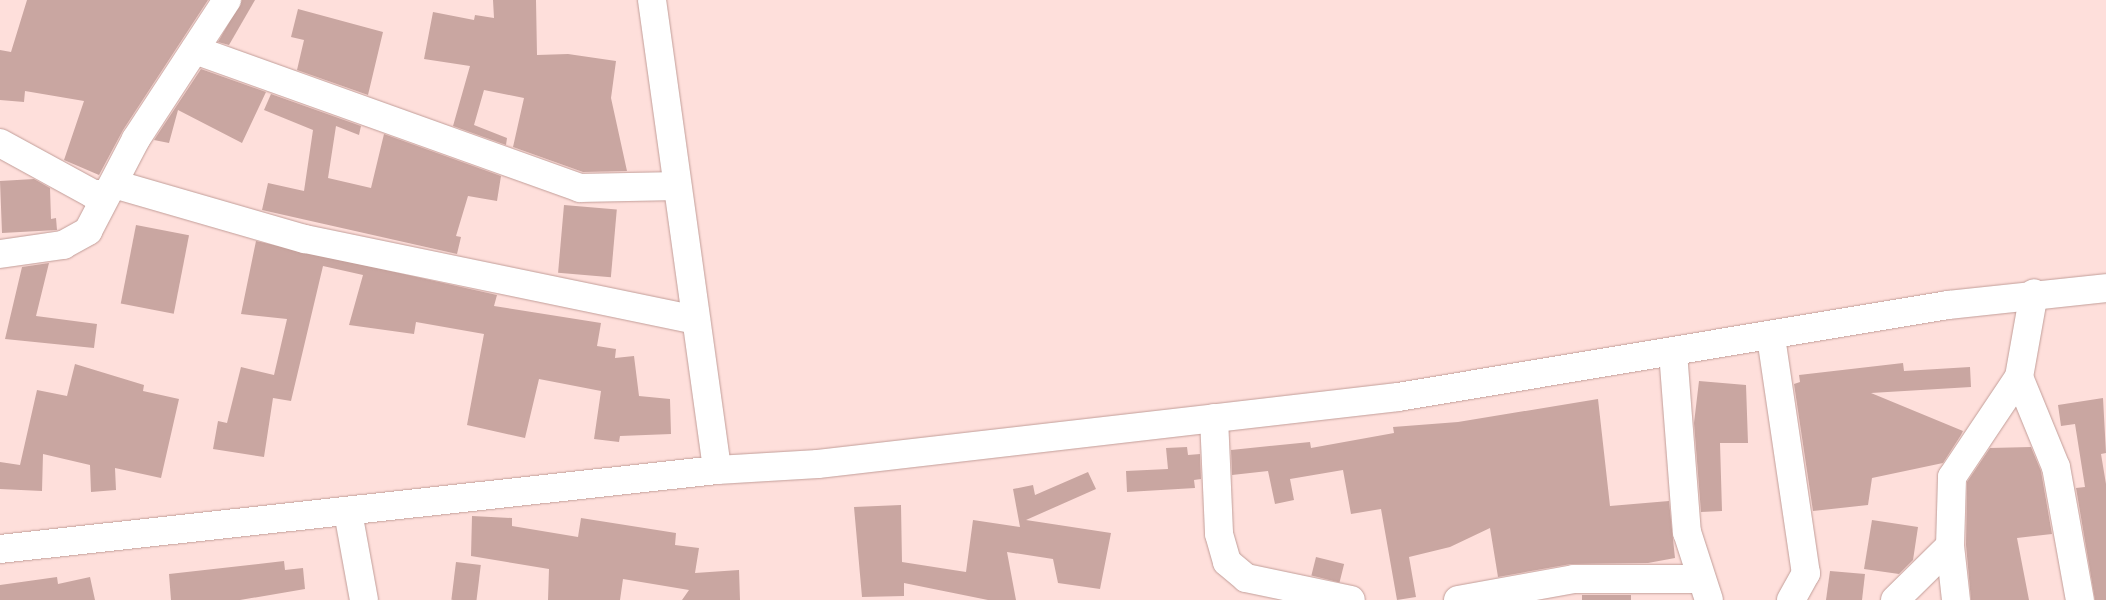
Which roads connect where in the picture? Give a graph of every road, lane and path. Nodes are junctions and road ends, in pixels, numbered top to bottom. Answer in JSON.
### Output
{"nodes":[{"id":1,"x":228,"y":0,"type":"edge"},
{"id":2,"x":652,"y":0,"type":"edge"},
{"id":3,"x":195,"y":50,"type":"junction"},
{"id":4,"x":0,"y":143,"type":"edge"},
{"id":5,"x":677,"y":186,"type":"junction"},
{"id":6,"x":111,"y":189,"type":"junction"},
{"id":7,"x":0,"y":254,"type":"edge"},
{"id":8,"x":2106,"y":288,"type":"edge"},
{"id":9,"x":2034,"y":293,"type":"junction"},
{"id":10,"x":696,"y":320,"type":"junction"},
{"id":11,"x":1771,"y":336,"type":"junction"},
{"id":12,"x":1673,"y":352,"type":"junction"},
{"id":13,"x":2019,"y":377,"type":"junction"},
{"id":14,"x":1214,"y":418,"type":"junction"},
{"id":15,"x":717,"y":470,"type":"junction"},
{"id":16,"x":348,"y":512,"type":"junction"},
{"id":17,"x":1950,"y":546,"type":"junction"},
{"id":18,"x":0,"y":549,"type":"edge"},
{"id":19,"x":1705,"y":589,"type":"edge"},
{"id":20,"x":364,"y":600,"type":"edge"},
{"id":21,"x":1351,"y":600,"type":"edge"},
{"id":22,"x":1458,"y":600,"type":"edge"},
{"id":23,"x":1791,"y":600,"type":"edge"},
{"id":24,"x":1895,"y":600,"type":"edge"},
{"id":25,"x":1956,"y":600,"type":"edge"},
{"id":26,"x":2080,"y":600,"type":"edge"}],
"edges":[{"from":1,"to":3,"type":"street"},
{"from":2,"to":5,"type":"street"},
{"from":3,"to":5,"type":"street"},
{"from":3,"to":6,"type":"street"},
{"from":4,"to":6,"type":"street"},
{"from":5,"to":10,"type":"street"},
{"from":6,"to":7,"type":"street"},
{"from":6,"to":10,"type":"street"},
{"from":8,"to":9,"type":"street"},
{"from":9,"to":11,"type":"street"},
{"from":9,"to":13,"type":"street"},
{"from":10,"to":15,"type":"street"},
{"from":11,"to":12,"type":"street"},
{"from":11,"to":23,"type":"street"},
{"from":12,"to":14,"type":"street"},
{"from":12,"to":19,"type":"street"},
{"from":13,"to":17,"type":"street"},
{"from":13,"to":26,"type":"street"},
{"from":14,"to":15,"type":"street"},
{"from":14,"to":21,"type":"street"},
{"from":15,"to":16,"type":"street"},
{"from":16,"to":18,"type":"street"},
{"from":16,"to":20,"type":"street"},
{"from":17,"to":24,"type":"street"},
{"from":17,"to":25,"type":"street"},
{"from":19,"to":22,"type":"street"}]}
